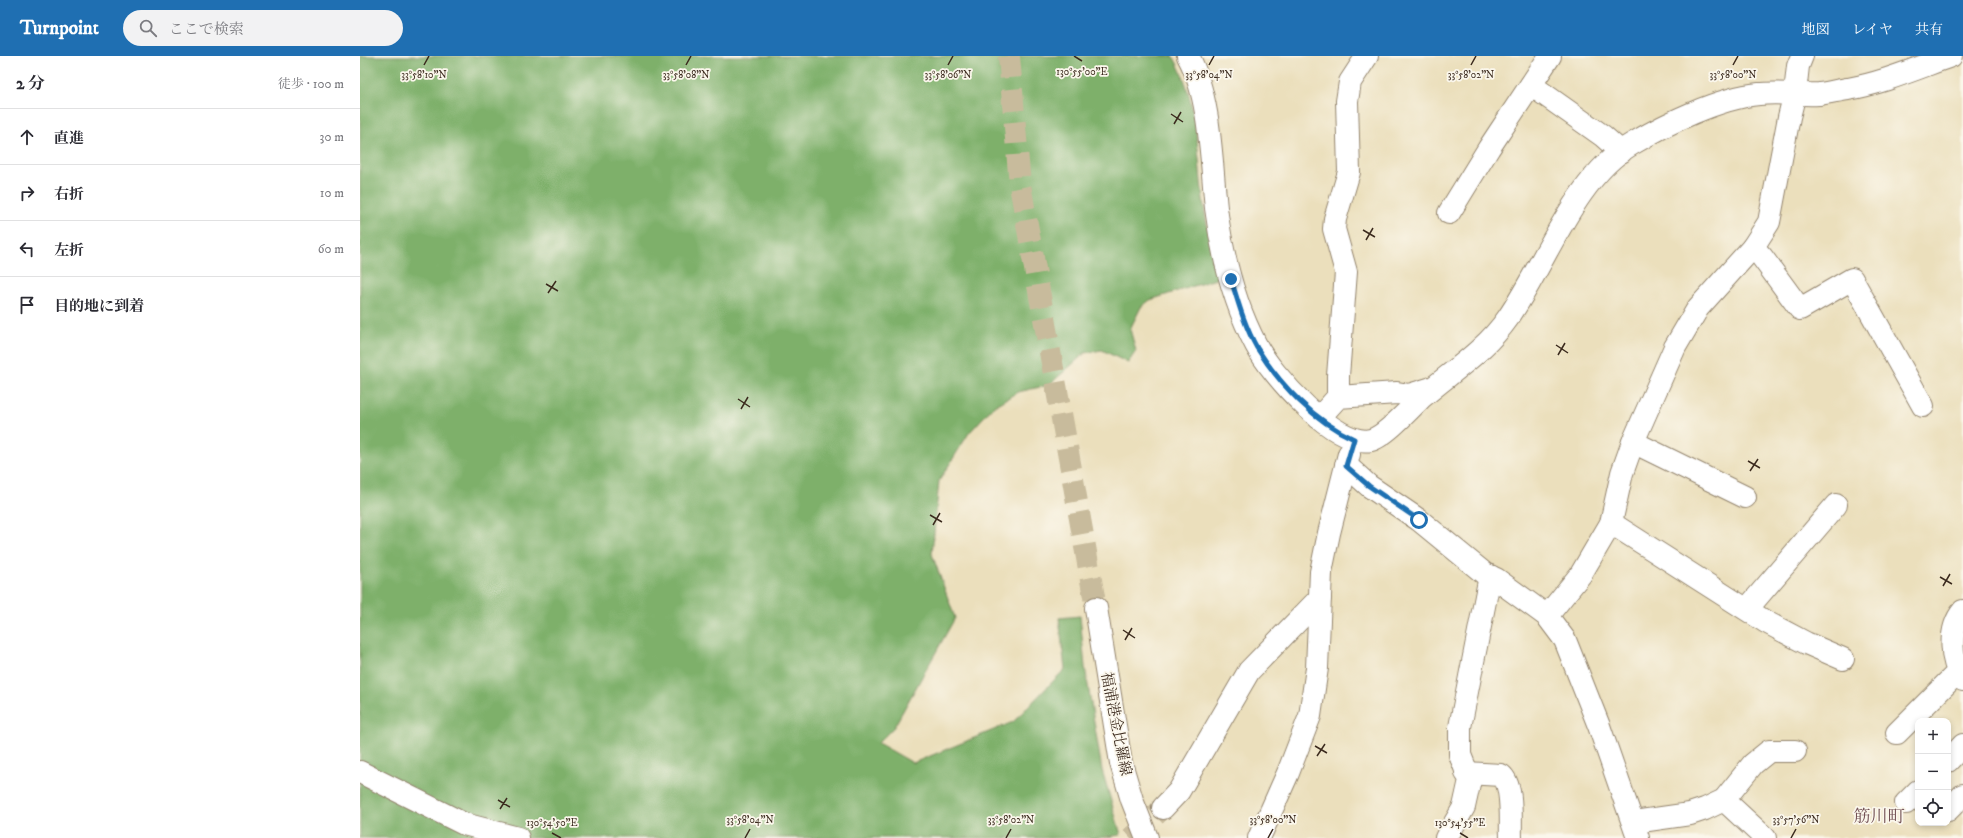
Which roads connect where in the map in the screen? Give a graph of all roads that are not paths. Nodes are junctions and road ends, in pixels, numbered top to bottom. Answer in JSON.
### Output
{"nodes":[{"id":1,"x":1188,"y":56,"type":"edge"},
{"id":2,"x":1367,"y":56,"type":"edge"},
{"id":3,"x":1550,"y":56,"type":"edge"},
{"id":4,"x":1802,"y":56,"type":"edge"},
{"id":5,"x":1951,"y":56,"type":"edge"},
{"id":6,"x":1531,"y":85,"type":"junction"},
{"id":7,"x":1795,"y":93,"type":"junction"},
{"id":8,"x":1621,"y":152,"type":"junction"},
{"id":9,"x":1449,"y":213,"type":"dead end"},
{"id":10,"x":1753,"y":247,"type":"junction"},
{"id":11,"x":1434,"y":387,"type":"junction"},
{"id":12,"x":1338,"y":397,"type":"junction"},
{"id":13,"x":1923,"y":406,"type":"dead end"},
{"id":14,"x":1319,"y":418,"type":"junction"},
{"id":15,"x":1354,"y":439,"type":"junction"},
{"id":16,"x":1633,"y":442,"type":"junction"},
{"id":17,"x":1346,"y":466,"type":"junction"},
{"id":18,"x":1745,"y":497,"type":"dead end"},
{"id":19,"x":1836,"y":506,"type":"dead end"},
{"id":20,"x":1611,"y":523,"type":"junction"},
{"id":21,"x":1490,"y":576,"type":"junction"},
{"id":22,"x":1320,"y":598,"type":"junction"},
{"id":23,"x":1096,"y":608,"type":"tunnel mouth"},
{"id":24,"x":1747,"y":609,"type":"junction"},
{"id":25,"x":1963,"y":611,"type":"edge"},
{"id":26,"x":1547,"y":616,"type":"junction"},
{"id":27,"x":1843,"y":659,"type":"dead end"},
{"id":28,"x":1960,"y":676,"type":"edge"},
{"id":29,"x":1897,"y":733,"type":"dead end"},
{"id":30,"x":1963,"y":745,"type":"edge"},
{"id":31,"x":1795,"y":751,"type":"dead end"},
{"id":32,"x":1951,"y":758,"type":"edge"},
{"id":33,"x":360,"y":772,"type":"edge"},
{"id":34,"x":1466,"y":773,"type":"junction"},
{"id":35,"x":1963,"y":795,"type":"edge"},
{"id":36,"x":1724,"y":800,"type":"junction"},
{"id":37,"x":1951,"y":807,"type":"edge"},
{"id":38,"x":1163,"y":808,"type":"tunnel mouth"},
{"id":39,"x":1636,"y":830,"type":"edge"},
{"id":40,"x":518,"y":838,"type":"edge"},
{"id":41,"x":1147,"y":838,"type":"edge"},
{"id":42,"x":1259,"y":838,"type":"edge"},
{"id":43,"x":1446,"y":838,"type":"edge"},
{"id":44,"x":1510,"y":838,"type":"edge"},
{"id":45,"x":1765,"y":838,"type":"edge"}],
"edges":[{"from":1,"to":14,"type":"street"},
{"from":2,"to":12,"type":"street"},
{"from":3,"to":6,"type":"street"},
{"from":4,"to":7,"type":"street"},
{"from":5,"to":7,"type":"street"},
{"from":6,"to":8,"type":"street"},
{"from":6,"to":9,"type":"street"},
{"from":7,"to":8,"type":"street"},
{"from":7,"to":10,"type":"street"},
{"from":8,"to":11,"type":"street"},
{"from":10,"to":13,"type":"street"},
{"from":10,"to":16,"type":"street"},
{"from":11,"to":12,"type":"street"},
{"from":11,"to":15,"type":"street"},
{"from":12,"to":14,"type":"street"},
{"from":14,"to":15,"type":"street"},
{"from":15,"to":17,"type":"street"},
{"from":16,"to":18,"type":"street"},
{"from":16,"to":20,"type":"street"},
{"from":17,"to":21,"type":"street"},
{"from":17,"to":22,"type":"street"},
{"from":19,"to":24,"type":"street"},
{"from":20,"to":24,"type":"street"},
{"from":20,"to":26,"type":"street"},
{"from":21,"to":26,"type":"street"},
{"from":21,"to":34,"type":"street"},
{"from":22,"to":38,"type":"street"},
{"from":22,"to":42,"type":"street"},
{"from":23,"to":41,"type":"street","name":"福浦港金比羅線"},
{"from":24,"to":27,"type":"street"},
{"from":25,"to":28,"type":"street"},
{"from":26,"to":39,"type":"street"},
{"from":28,"to":29,"type":"street"},
{"from":30,"to":32,"type":"street"},
{"from":31,"to":36,"type":"street"},
{"from":33,"to":40,"type":"street"},
{"from":34,"to":43,"type":"street"},
{"from":34,"to":44,"type":"street"},
{"from":35,"to":37,"type":"street"},
{"from":36,"to":39,"type":"street"},
{"from":36,"to":45,"type":"street"}]}
